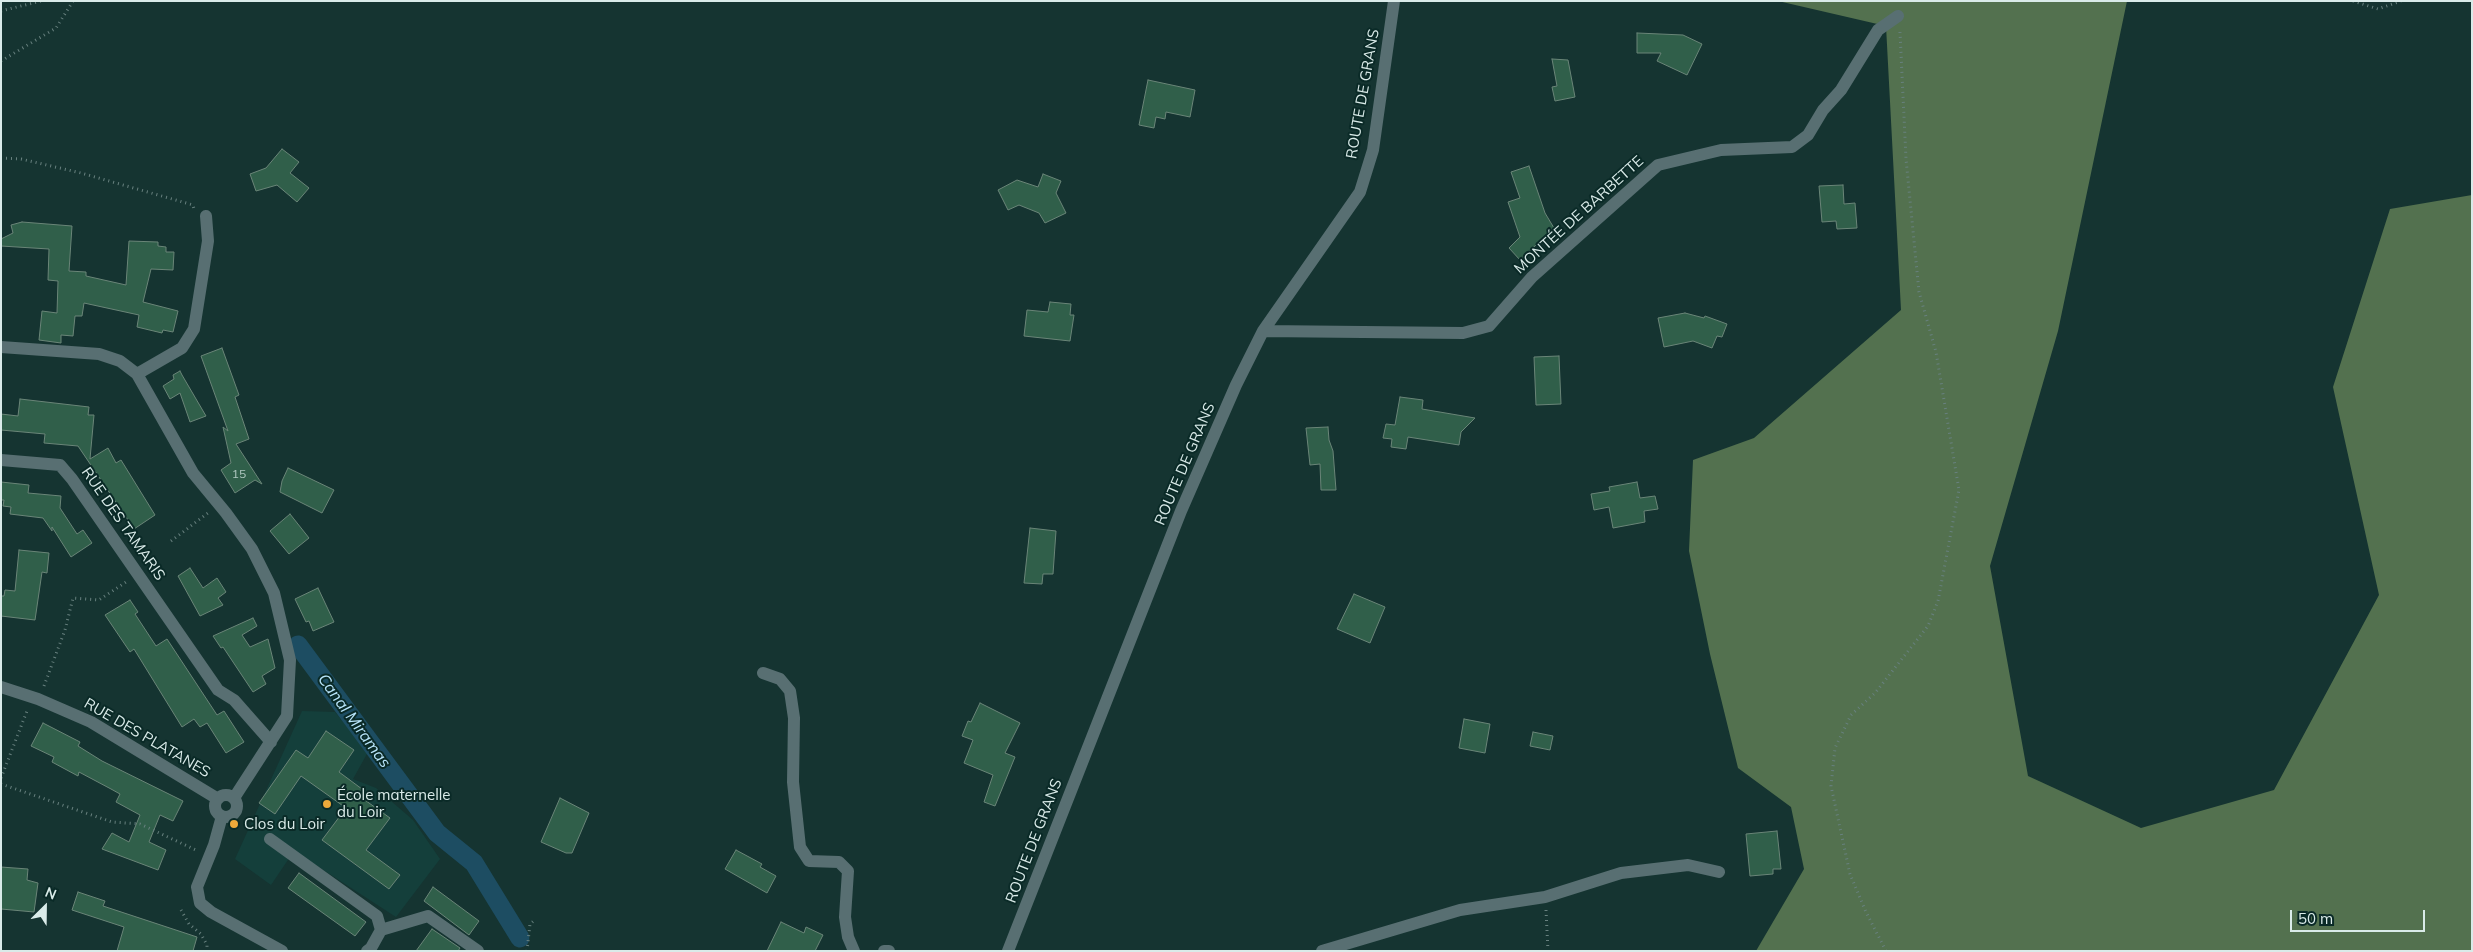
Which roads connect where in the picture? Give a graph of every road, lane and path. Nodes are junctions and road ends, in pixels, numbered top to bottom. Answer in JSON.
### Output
{"nodes":[{"id":1,"x":40,"y":1,"type":"edge"},
{"id":2,"x":73,"y":1,"type":"edge"},
{"id":3,"x":1394,"y":1,"type":"edge"},
{"id":4,"x":2353,"y":1,"type":"edge"},
{"id":5,"x":2401,"y":1,"type":"edge"},
{"id":6,"x":1,"y":11,"type":"edge"},
{"id":7,"x":1898,"y":16,"type":"joint"},
{"id":8,"x":1,"y":61,"type":"edge"},
{"id":9,"x":1,"y":158,"type":"edge"},
{"id":10,"x":201,"y":215,"type":"joint"},
{"id":11,"x":1263,"y":331,"type":"junction"},
{"id":12,"x":1,"y":347,"type":"edge"},
{"id":13,"x":137,"y":374,"type":"junction"},
{"id":14,"x":1,"y":460,"type":"edge"},
{"id":15,"x":219,"y":505,"type":"junction"},
{"id":16,"x":171,"y":541,"type":"dead end"},
{"id":17,"x":132,"y":565,"type":"junction"},
{"id":18,"x":763,"y":673,"type":"dead end"},
{"id":19,"x":1,"y":687,"type":"edge"},
{"id":20,"x":38,"y":699,"type":"junction"},
{"id":21,"x":271,"y":742,"type":"junction"},
{"id":22,"x":1,"y":778,"type":"edge"},
{"id":23,"x":1,"y":784,"type":"edge"},
{"id":24,"x":234,"y":798,"type":"junction"},
{"id":25,"x":218,"y":799,"type":"junction"},
{"id":26,"x":222,"y":816,"type":"junction"},
{"id":27,"x":270,"y":839,"type":"dead end"},
{"id":28,"x":210,"y":856,"type":"junction"},
{"id":29,"x":1720,"y":872,"type":"dead end"},
{"id":30,"x":1544,"y":897,"type":"junction"},
{"id":31,"x":182,"y":910,"type":"dead end"},
{"id":32,"x":536,"y":919,"type":"dead end"},
{"id":33,"x":381,"y":930,"type":"junction"},
{"id":34,"x":206,"y":951,"type":"edge"},
{"id":35,"x":282,"y":951,"type":"edge"},
{"id":36,"x":367,"y":951,"type":"edge"},
{"id":37,"x":478,"y":951,"type":"edge"},
{"id":38,"x":527,"y":951,"type":"edge"},
{"id":39,"x":854,"y":951,"type":"edge"},
{"id":40,"x":884,"y":951,"type":"edge"},
{"id":41,"x":889,"y":951,"type":"edge"},
{"id":42,"x":1008,"y":951,"type":"edge"},
{"id":43,"x":1322,"y":951,"type":"edge"},
{"id":44,"x":1548,"y":951,"type":"edge"},
{"id":45,"x":1886,"y":951,"type":"edge"}],
"edges":[{"from":1,"to":6,"type":"path"},
{"from":2,"to":8,"type":"path"},
{"from":3,"to":11,"type":"street","name":"ROUTE DE GRANS"},
{"from":4,"to":5,"type":"path"},
{"from":7,"to":11,"type":"street","name":"MONTÉE DE BARBETTE"},
{"from":7,"to":45,"type":"path"},
{"from":9,"to":10,"type":"path"},
{"from":10,"to":13,"type":"street"},
{"from":11,"to":42,"type":"street","name":"ROUTE DE GRANS"},
{"from":12,"to":13,"type":"street"},
{"from":13,"to":15,"type":"street"},
{"from":14,"to":17,"type":"street","name":"RUE DES TAMARIS"},
{"from":15,"to":16,"type":"path"},
{"from":15,"to":21,"type":"street"},
{"from":17,"to":20,"type":"path"},
{"from":17,"to":21,"type":"street","name":"RUE DES TAMARIS"},
{"from":18,"to":39,"type":"street"},
{"from":19,"to":20,"type":"street","name":"RUE DES PLATANES"},
{"from":20,"to":22,"type":"path"},
{"from":20,"to":25,"type":"street","name":"RUE DES PLATANES"},
{"from":21,"to":24,"type":"street"},
{"from":23,"to":28,"type":"path"},
{"from":24,"to":25,"type":"street"},
{"from":24,"to":26,"type":"street"},
{"from":25,"to":26,"type":"street"},
{"from":26,"to":28,"type":"street"},
{"from":27,"to":33,"type":"street"},
{"from":28,"to":35,"type":"street"},
{"from":29,"to":30,"type":"street"},
{"from":30,"to":43,"type":"street"},
{"from":30,"to":44,"type":"path"},
{"from":31,"to":34,"type":"path"},
{"from":32,"to":38,"type":"path"},
{"from":33,"to":36,"type":"street"},
{"from":33,"to":37,"type":"street"},
{"from":40,"to":41,"type":"street"}]}
